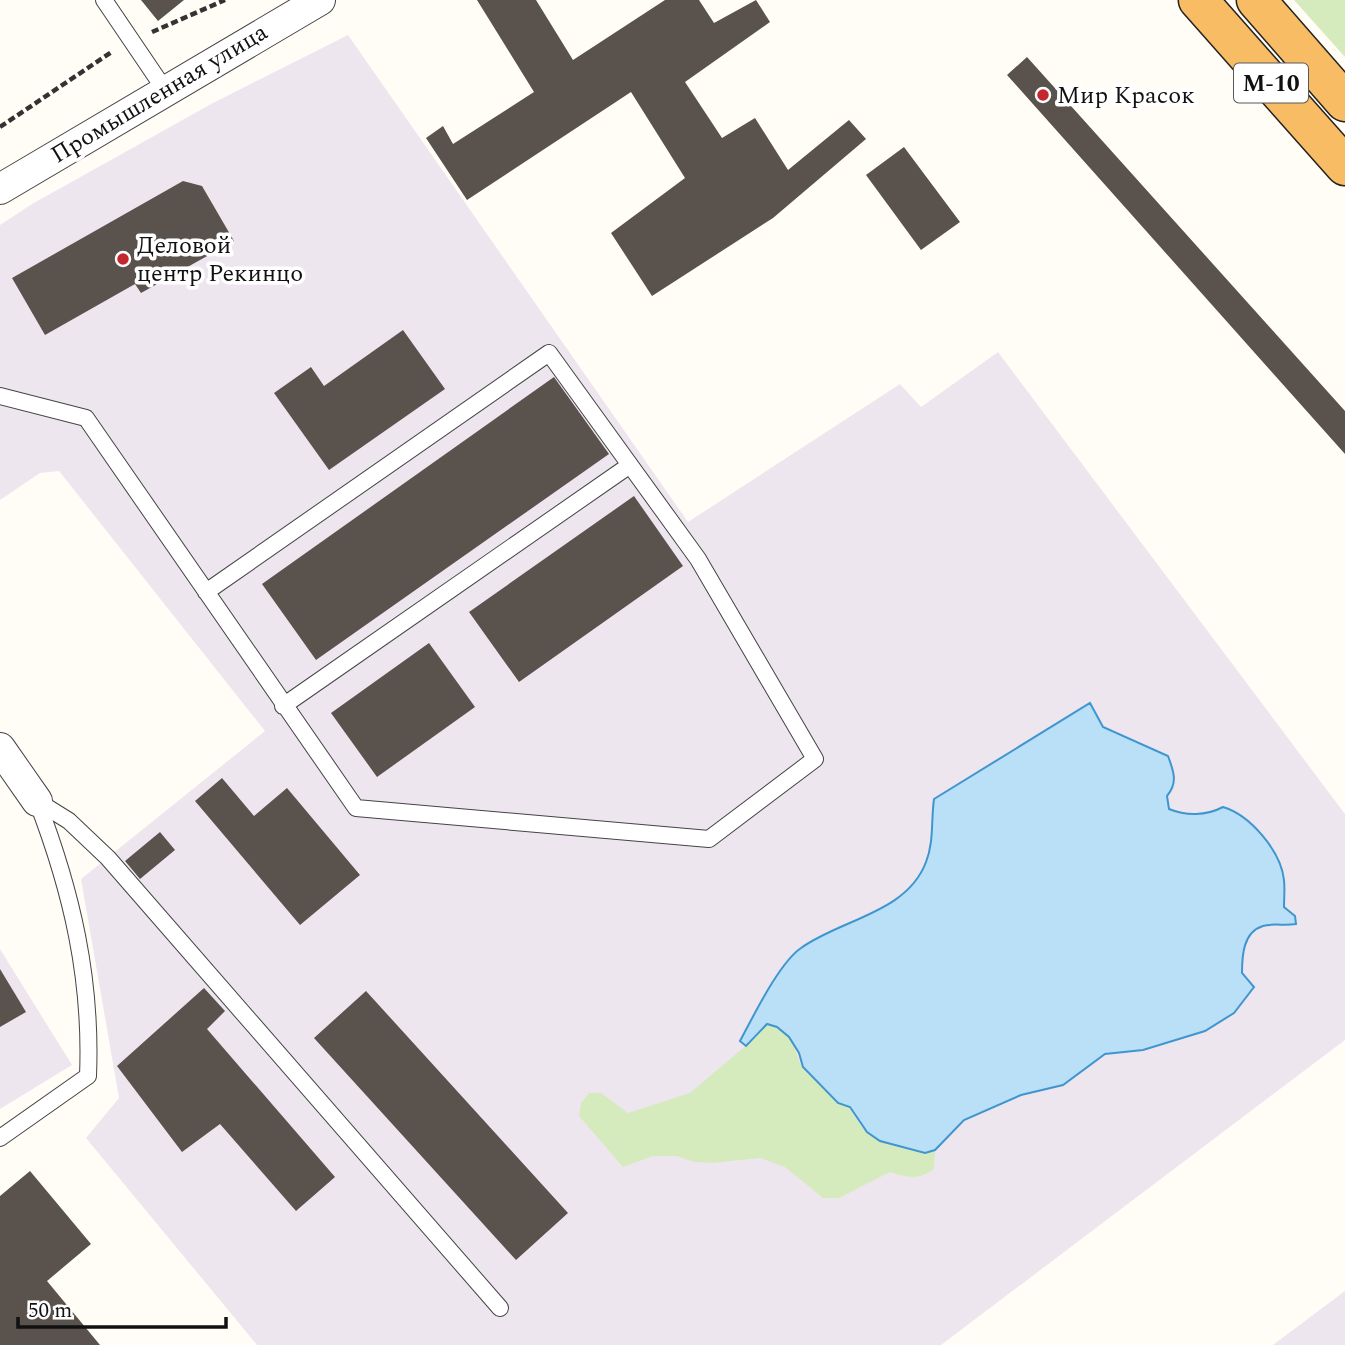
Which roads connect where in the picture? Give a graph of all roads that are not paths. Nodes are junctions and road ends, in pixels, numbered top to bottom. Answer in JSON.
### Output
{"nodes":[{"id":1,"x":104,"y":0,"type":"edge"},
{"id":2,"x":320,"y":0,"type":"edge"},
{"id":3,"x":1198,"y":0,"type":"edge"},
{"id":4,"x":1256,"y":0,"type":"edge"},
{"id":5,"x":165,"y":90,"type":"junction"},
{"id":6,"x":1345,"y":102,"type":"edge"},
{"id":7,"x":1345,"y":166,"type":"edge"},
{"id":8,"x":0,"y":189,"type":"edge"},
{"id":9,"x":0,"y":396,"type":"edge"},
{"id":10,"x":630,"y":465,"type":"junction"},
{"id":11,"x":206,"y":593,"type":"junction"},
{"id":12,"x":283,"y":706,"type":"junction"},
{"id":13,"x":0,"y":748,"type":"edge"},
{"id":14,"x":37,"y":802,"type":"junction"},
{"id":15,"x":0,"y":1138,"type":"edge"},
{"id":16,"x":500,"y":1308,"type":"dead end"}],
"edges":[{"from":1,"to":5,"type":"lane"},
{"from":2,"to":5,"type":"street","name":"Промышленная улица"},
{"from":3,"to":7,"type":"highway","number":"М-10"},
{"from":4,"to":6,"type":"highway","number":"М-10"},
{"from":5,"to":8,"type":"street","name":"Промышленная улица"},
{"from":9,"to":11,"type":"lane"},
{"from":10,"to":11,"type":"lane"},
{"from":10,"to":12,"type":"lane"},
{"from":10,"to":12,"type":"lane"},
{"from":11,"to":12,"type":"lane"},
{"from":13,"to":14,"type":"street"},
{"from":14,"to":15,"type":"lane"},
{"from":14,"to":16,"type":"lane"}]}
